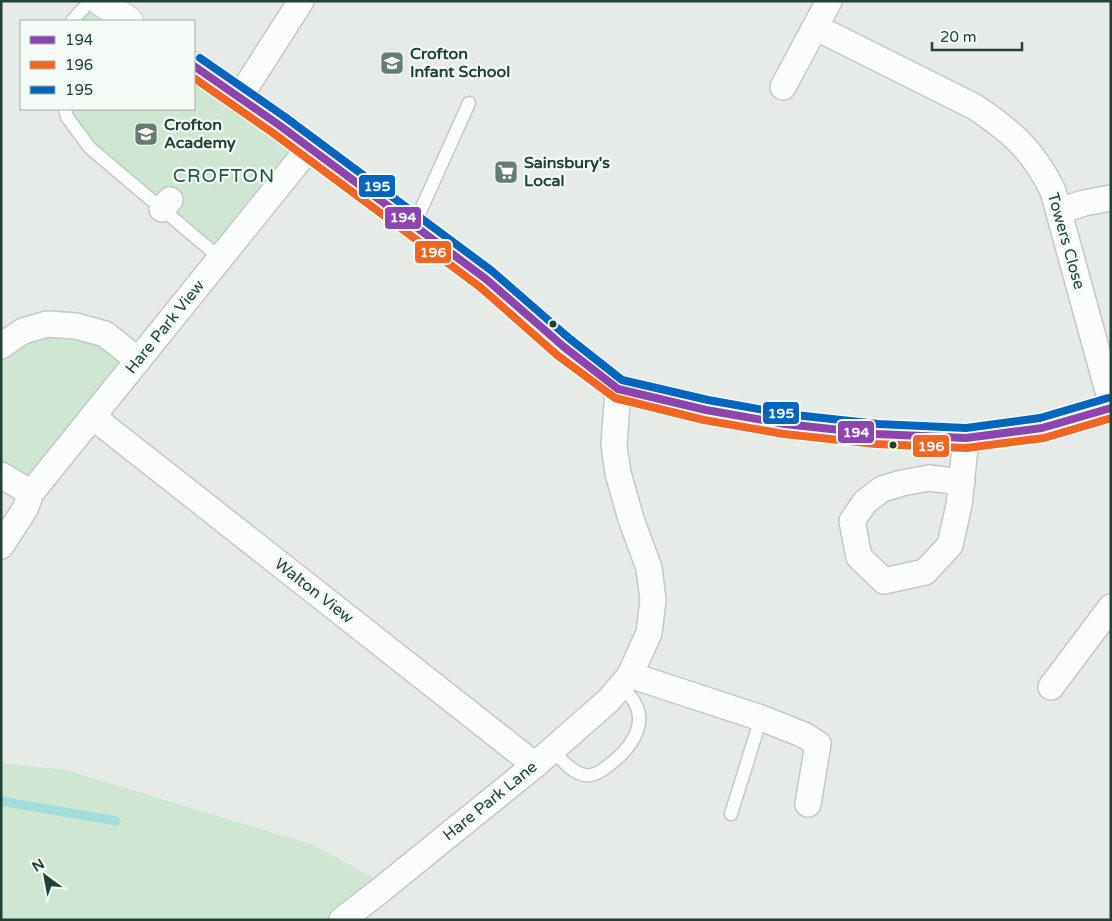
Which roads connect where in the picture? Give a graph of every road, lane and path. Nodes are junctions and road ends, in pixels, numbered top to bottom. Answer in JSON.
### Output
{"nodes":[{"id":1,"x":90,"y":1,"type":"edge"},
{"id":2,"x":100,"y":1,"type":"edge"},
{"id":3,"x":301,"y":1,"type":"edge"},
{"id":4,"x":829,"y":1,"type":"edge"},
{"id":5,"x":73,"y":20,"type":"edge"},
{"id":6,"x":128,"y":20,"type":"edge"},
{"id":7,"x":815,"y":27,"type":"junction"},
{"id":8,"x":195,"y":67,"type":"edge"},
{"id":9,"x":783,"y":87,"type":"dead end"},
{"id":10,"x":239,"y":98,"type":"junction"},
{"id":11,"x":468,"y":103,"type":"dead end"},
{"id":12,"x":65,"y":110,"type":"edge"},
{"id":13,"x":309,"y":148,"type":"junction"},
{"id":14,"x":1111,"y":198,"type":"edge"},
{"id":15,"x":1059,"y":211,"type":"junction"},
{"id":16,"x":414,"y":225,"type":"junction"},
{"id":17,"x":220,"y":258,"type":"junction"},
{"id":18,"x":1,"y":346,"type":"edge"},
{"id":19,"x":138,"y":360,"type":"junction"},
{"id":20,"x":618,"y":389,"type":"junction"},
{"id":21,"x":1111,"y":402,"type":"edge"},
{"id":22,"x":1111,"y":408,"type":"edge"},
{"id":23,"x":92,"y":417,"type":"junction"},
{"id":24,"x":966,"y":438,"type":"junction"},
{"id":25,"x":1,"y":475,"type":"edge"},
{"id":26,"x":962,"y":482,"type":"junction"},
{"id":27,"x":28,"y":501,"type":"junction"},
{"id":28,"x":1,"y":546,"type":"edge"},
{"id":29,"x":1111,"y":607,"type":"edge"},
{"id":30,"x":624,"y":681,"type":"junction"},
{"id":31,"x":1062,"y":682,"type":"dead end"},
{"id":32,"x":761,"y":718,"type":"junction"},
{"id":33,"x":544,"y":757,"type":"junction"},
{"id":34,"x":808,"y":804,"type":"dead end"},
{"id":35,"x":731,"y":814,"type":"dead end"},
{"id":36,"x":342,"y":920,"type":"edge"}],
"edges":[{"from":1,"to":5,"type":"lane"},
{"from":2,"to":6,"type":"street"},
{"from":3,"to":10,"type":"street"},
{"from":4,"to":7,"type":"street"},
{"from":7,"to":9,"type":"street"},
{"from":7,"to":15,"type":"street","name":"Towers Close"},
{"from":8,"to":10,"type":"street"},
{"from":10,"to":13,"type":"street"},
{"from":11,"to":16,"type":"lane"},
{"from":12,"to":17,"type":"lane"},
{"from":13,"to":16,"type":"street"},
{"from":13,"to":17,"type":"street","name":"Hare Park View"},
{"from":14,"to":15,"type":"street"},
{"from":15,"to":21,"type":"street","name":"Towers Close"},
{"from":16,"to":20,"type":"street"},
{"from":17,"to":19,"type":"street","name":"Hare Park View"},
{"from":18,"to":19,"type":"street"},
{"from":19,"to":23,"type":"street","name":"Hare Park View"},
{"from":20,"to":24,"type":"street"},
{"from":20,"to":30,"type":"street","name":"Hare Park Lane"},
{"from":22,"to":24,"type":"street"},
{"from":23,"to":27,"type":"street","name":"Hare Park View"},
{"from":23,"to":33,"type":"street","name":"Walton View"},
{"from":24,"to":26,"type":"street"},
{"from":25,"to":27,"type":"street"},
{"from":26,"to":26,"type":"street"},
{"from":27,"to":28,"type":"street","name":"Hare Park View"},
{"from":29,"to":31,"type":"street"},
{"from":30,"to":32,"type":"street"},
{"from":30,"to":33,"type":"street","name":"Hare Park Lane"},
{"from":30,"to":33,"type":"lane"},
{"from":32,"to":34,"type":"street"},
{"from":32,"to":35,"type":"lane"},
{"from":33,"to":36,"type":"street","name":"Hare Park Lane"}]}
